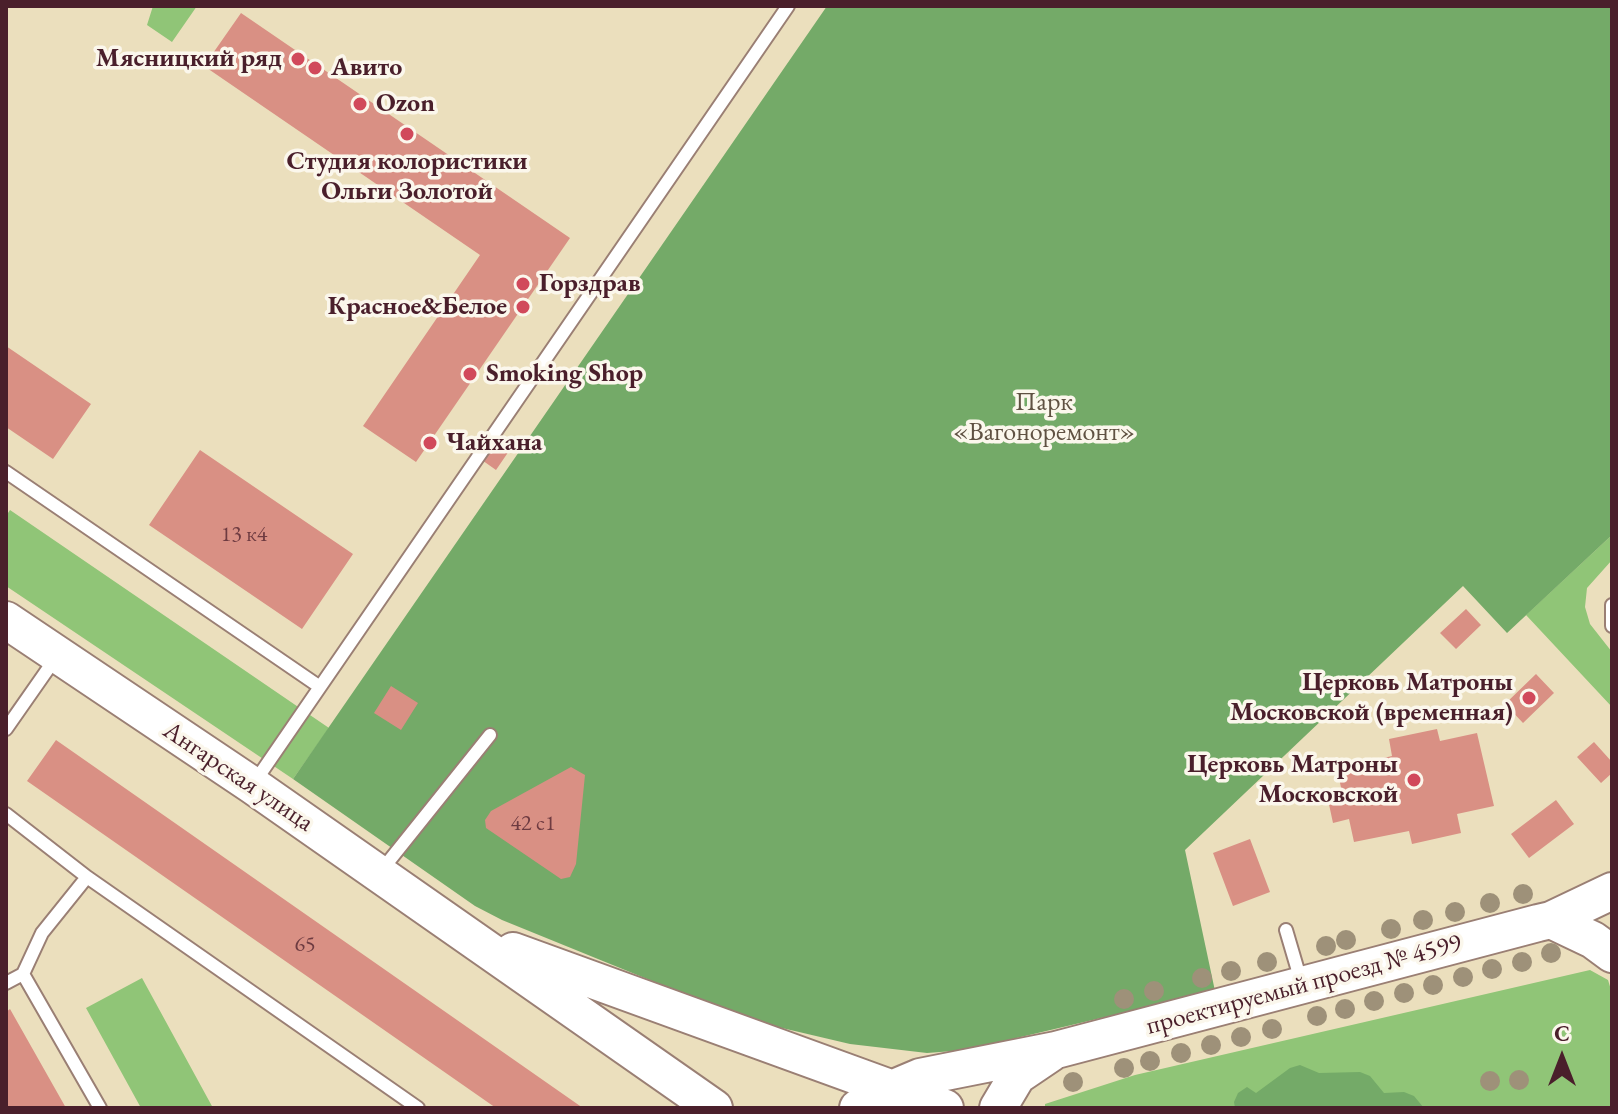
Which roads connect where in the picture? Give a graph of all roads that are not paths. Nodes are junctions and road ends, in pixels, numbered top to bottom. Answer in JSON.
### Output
{"nodes":[{"id":1,"x":788,"y":6,"type":"edge"},
{"id":2,"x":6,"y":472,"type":"edge"},
{"id":3,"x":1612,"y":605,"type":"edge"},
{"id":4,"x":6,"y":620,"type":"edge"},
{"id":5,"x":1612,"y":626,"type":"edge"},
{"id":6,"x":57,"y":655,"type":"junction"},
{"id":7,"x":320,"y":687,"type":"junction"},
{"id":8,"x":6,"y":729,"type":"edge"},
{"id":9,"x":490,"y":735,"type":"dead end"},
{"id":10,"x":252,"y":785,"type":"junction"},
{"id":11,"x":6,"y":814,"type":"edge"},
{"id":12,"x":379,"y":874,"type":"junction"},
{"id":13,"x":87,"y":877,"type":"junction"},
{"id":14,"x":1608,"y":902,"type":"edge"},
{"id":15,"x":1551,"y":920,"type":"junction"},
{"id":16,"x":1286,"y":930,"type":"dead end"},
{"id":17,"x":470,"y":935,"type":"junction"},
{"id":18,"x":1612,"y":954,"type":"edge"},
{"id":19,"x":23,"y":974,"type":"junction"},
{"id":20,"x":6,"y":983,"type":"edge"},
{"id":21,"x":1302,"y":986,"type":"junction"},
{"id":22,"x":1056,"y":1050,"type":"junction"},
{"id":23,"x":893,"y":1088,"type":"junction"},
{"id":24,"x":100,"y":1108,"type":"edge"},
{"id":25,"x":418,"y":1108,"type":"edge"},
{"id":26,"x":714,"y":1108,"type":"edge"},
{"id":27,"x":858,"y":1108,"type":"edge"},
{"id":28,"x":945,"y":1108,"type":"edge"},
{"id":29,"x":998,"y":1108,"type":"edge"}],
"edges":[{"from":1,"to":7,"type":"lane"},
{"from":2,"to":7,"type":"lane"},
{"from":3,"to":5,"type":"lane"},
{"from":4,"to":6,"type":"street","name":"Ангарская улица"},
{"from":6,"to":8,"type":"lane"},
{"from":6,"to":10,"type":"street","name":"Ангарская улица"},
{"from":7,"to":10,"type":"lane"},
{"from":9,"to":12,"type":"lane"},
{"from":10,"to":12,"type":"street","name":"Ангарская улица"},
{"from":11,"to":13,"type":"lane"},
{"from":12,"to":17,"type":"street","name":"Ангарская улица"},
{"from":13,"to":19,"type":"lane"},
{"from":13,"to":25,"type":"lane"},
{"from":14,"to":15,"type":"street","name":"проектируемый проезд № 4599"},
{"from":15,"to":18,"type":"street"},
{"from":15,"to":21,"type":"street","name":"проектируемый проезд № 4599"},
{"from":16,"to":21,"type":"lane"},
{"from":17,"to":23,"type":"street","name":"Ангарская улица"},
{"from":17,"to":26,"type":"street","name":"Ангарская улица"},
{"from":19,"to":20,"type":"lane"},
{"from":19,"to":24,"type":"lane"},
{"from":21,"to":22,"type":"street","name":"проектируемый проезд № 4599"},
{"from":22,"to":23,"type":"street","name":"проектируемый проезд № 4599"},
{"from":22,"to":29,"type":"street","name":"проектируемый проезд № 4599"},
{"from":23,"to":27,"type":"street","name":"проектируемый проезд № 4599"},
{"from":23,"to":28,"type":"street","name":"Ангарская улица"}]}
